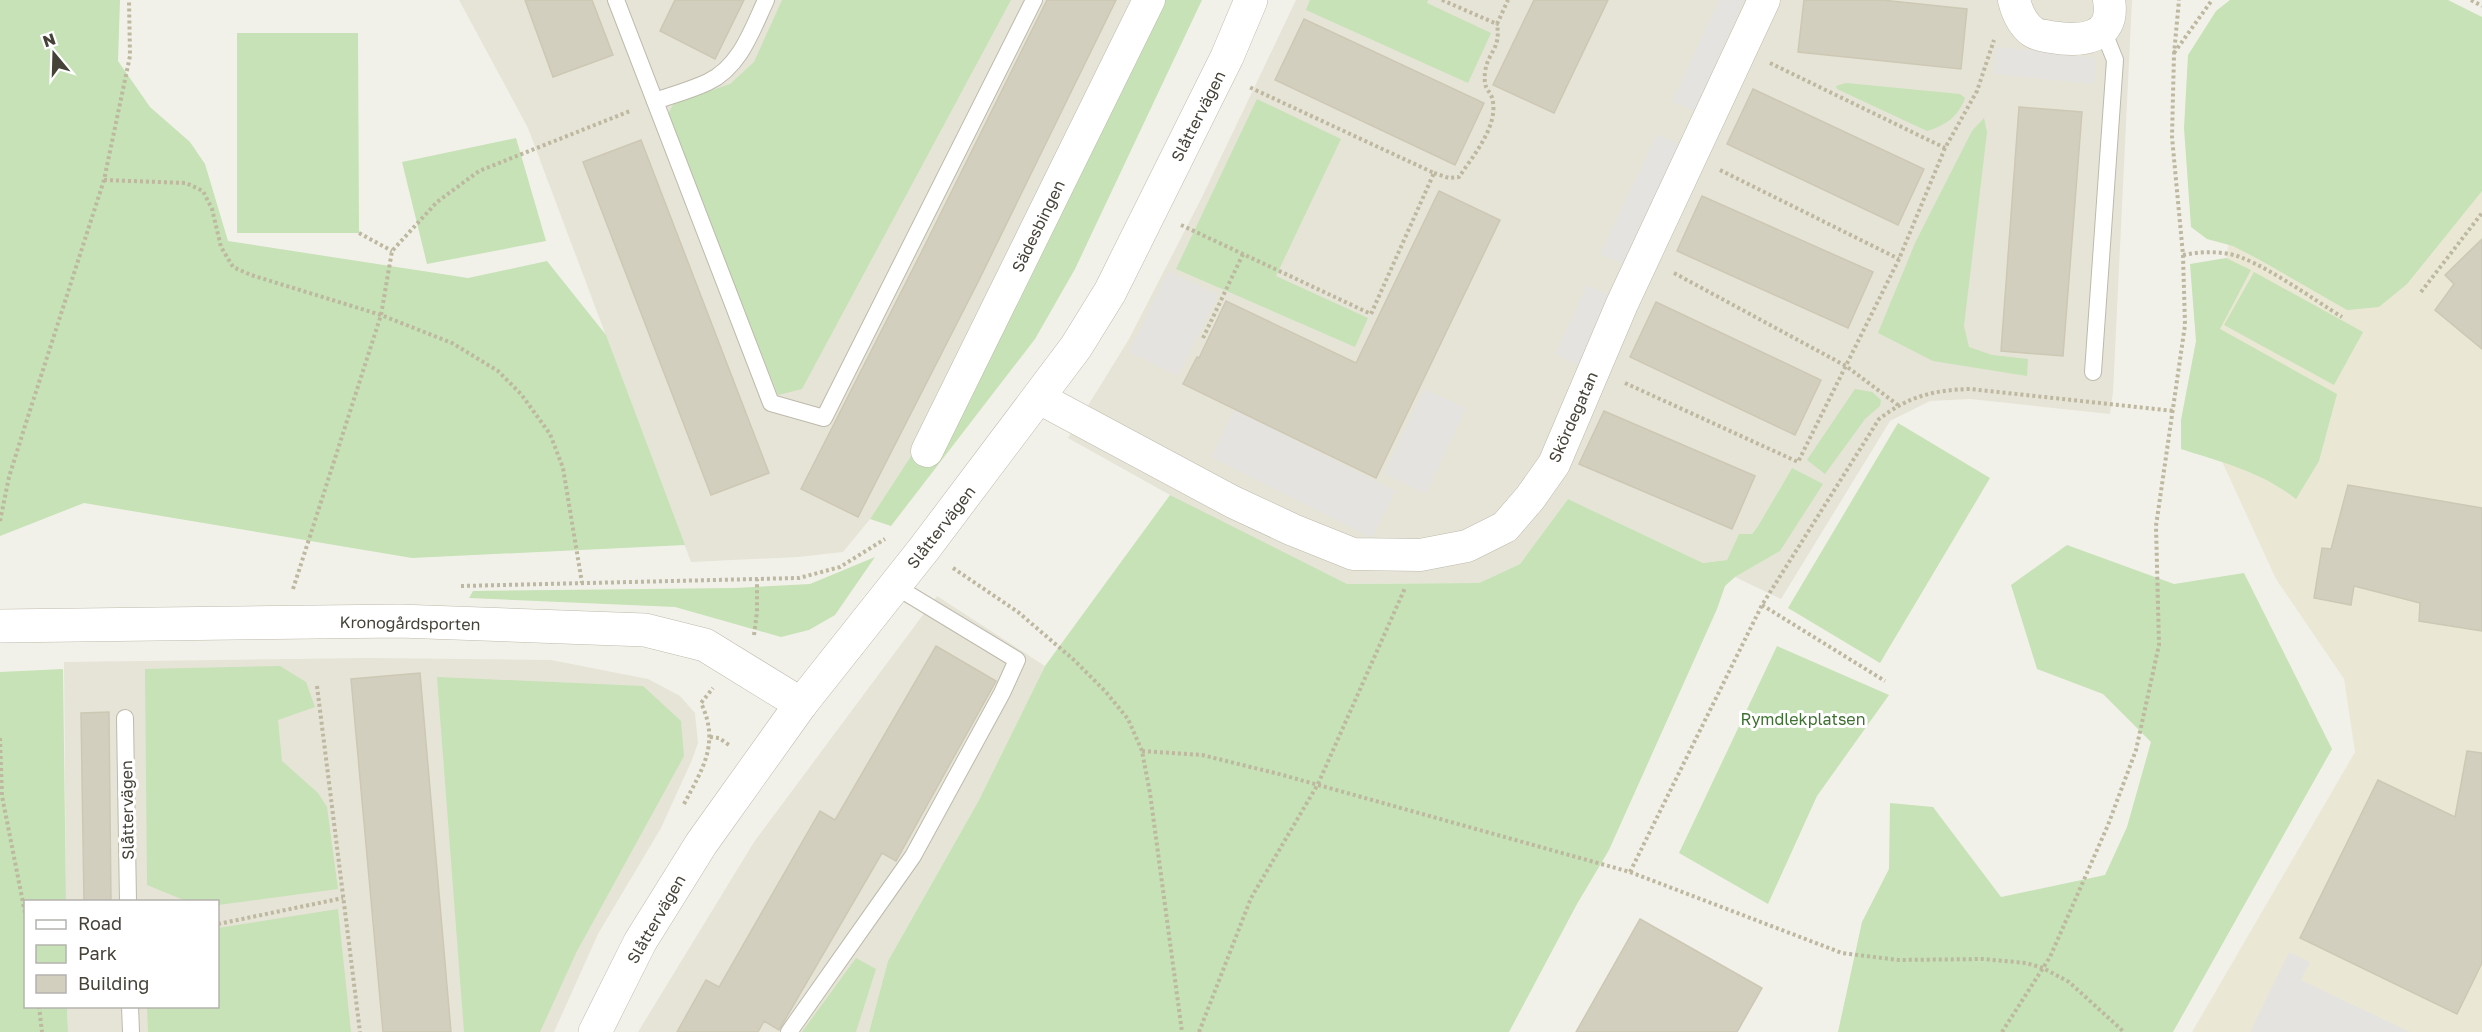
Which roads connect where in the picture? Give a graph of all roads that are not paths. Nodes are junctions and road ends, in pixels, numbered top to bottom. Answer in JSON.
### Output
{"nodes":[{"id":1,"x":616,"y":0,"type":"edge"},
{"id":2,"x":766,"y":0,"type":"edge"},
{"id":3,"x":1034,"y":0,"type":"edge"},
{"id":4,"x":1149,"y":0,"type":"edge"},
{"id":5,"x":1251,"y":0,"type":"edge"},
{"id":6,"x":1764,"y":0,"type":"edge"},
{"id":7,"x":2017,"y":9,"type":"edge"},
{"id":8,"x":2106,"y":15,"type":"edge"},
{"id":9,"x":655,"y":101,"type":"junction"},
{"id":10,"x":2093,"y":372,"type":"dead end"},
{"id":11,"x":1039,"y":398,"type":"junction"},
{"id":12,"x":927,"y":451,"type":"dead end"},
{"id":13,"x":895,"y":586,"type":"junction"},
{"id":14,"x":0,"y":627,"type":"edge"},
{"id":15,"x":801,"y":704,"type":"junction"},
{"id":16,"x":125,"y":718,"type":"dead end"},
{"id":17,"x":128,"y":900,"type":"edge"},
{"id":18,"x":130,"y":1008,"type":"edge"},
{"id":19,"x":131,"y":1032,"type":"edge"},
{"id":20,"x":595,"y":1032,"type":"edge"},
{"id":21,"x":789,"y":1032,"type":"edge"}],
"edges":[{"from":1,"to":9,"type":"lane"},
{"from":2,"to":9,"type":"lane"},
{"from":3,"to":9,"type":"lane"},
{"from":4,"to":12,"type":"street","name":"Sädesbingen"},
{"from":5,"to":11,"type":"street","name":"Slåttervägen"},
{"from":6,"to":11,"type":"street","name":"Skördegatan"},
{"from":7,"to":8,"type":"street"},
{"from":8,"to":10,"type":"lane"},
{"from":11,"to":13,"type":"street","name":"Slåttervägen"},
{"from":13,"to":15,"type":"street","name":"Slåttervägen"},
{"from":13,"to":21,"type":"lane"},
{"from":14,"to":15,"type":"street","name":"Kronogårdsporten"},
{"from":15,"to":20,"type":"street","name":"Slåttervägen"},
{"from":16,"to":17,"type":"lane","name":"Slåttervägen"},
{"from":18,"to":19,"type":"lane"}]}
